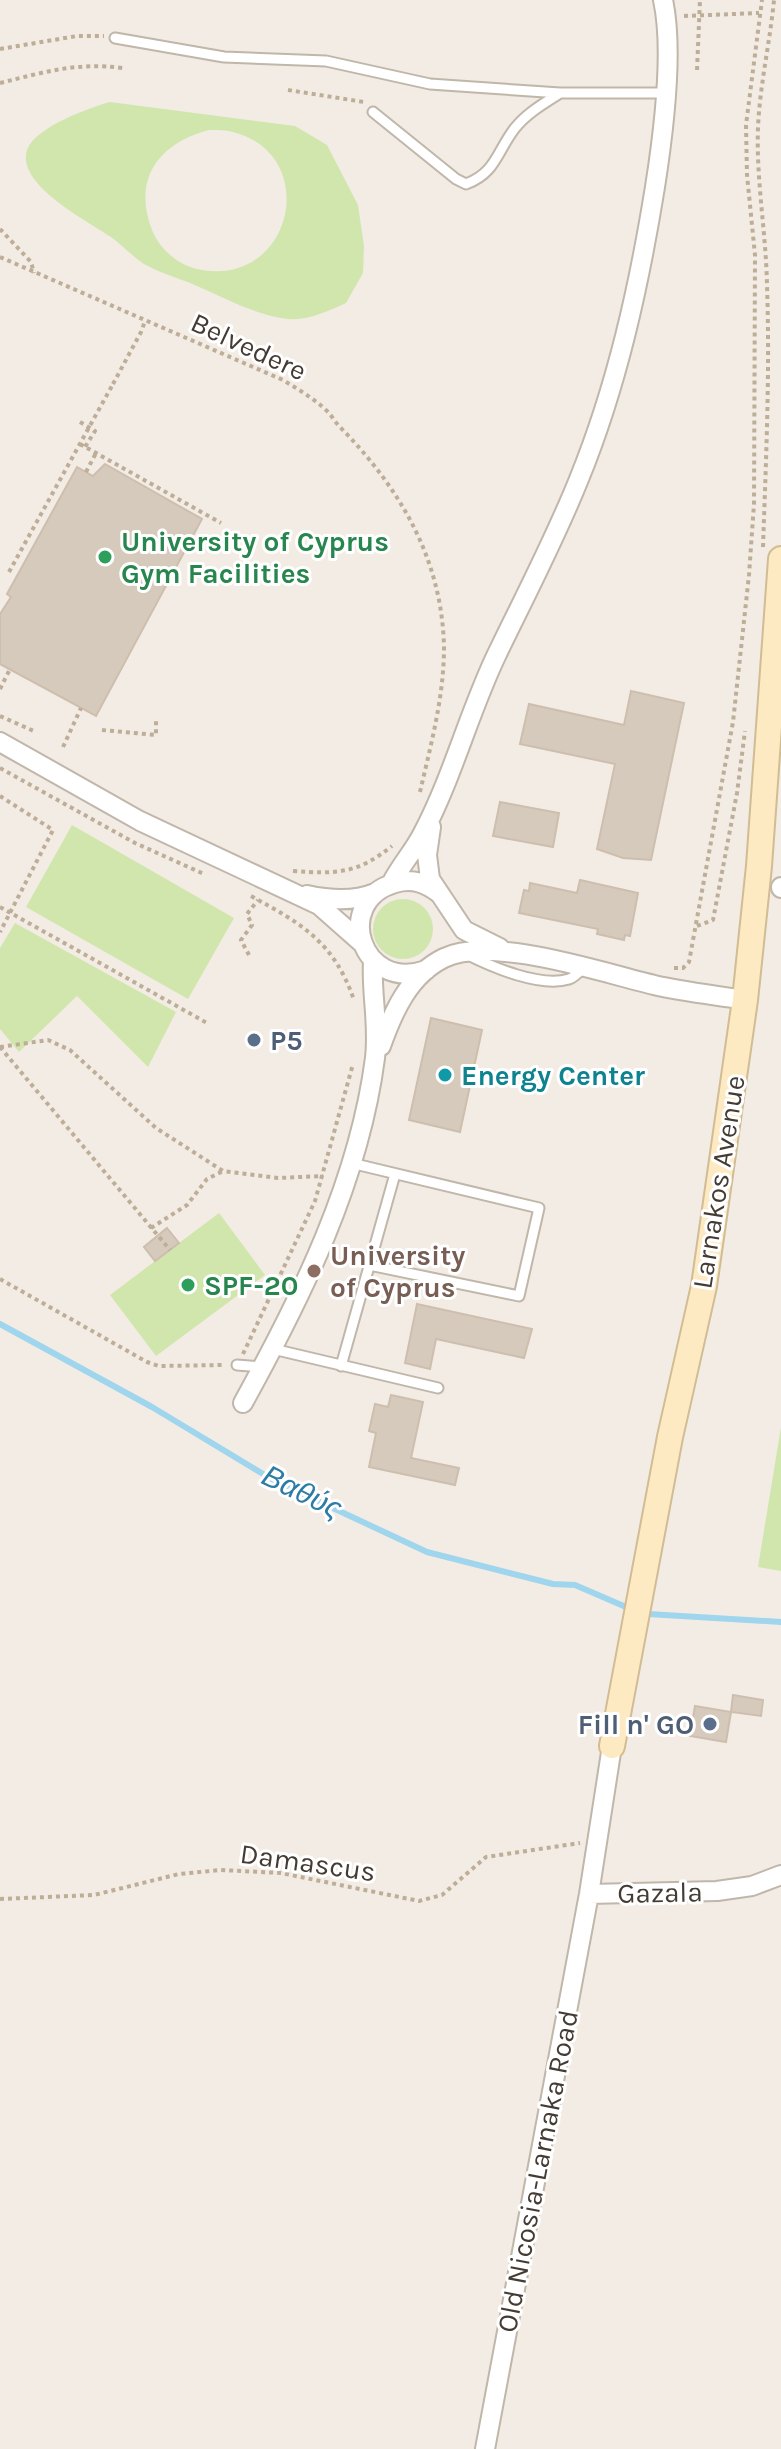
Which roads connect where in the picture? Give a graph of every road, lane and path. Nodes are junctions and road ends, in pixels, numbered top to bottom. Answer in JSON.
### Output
{"nodes":[{"id":1,"x":700,"y":0,"type":"edge"},
{"id":2,"x":762,"y":0,"type":"edge"},
{"id":3,"x":774,"y":0,"type":"edge"},
{"id":4,"x":664,"y":8,"type":"edge"},
{"id":5,"x":760,"y":13,"type":"junction"},
{"id":6,"x":700,"y":15,"type":"junction"},
{"id":7,"x":115,"y":38,"type":"joint"},
{"id":8,"x":0,"y":49,"type":"edge"},
{"id":9,"x":123,"y":68,"type":"dead end"},
{"id":10,"x":697,"y":70,"type":"dead end"},
{"id":11,"x":0,"y":83,"type":"edge"},
{"id":12,"x":560,"y":93,"type":"junction"},
{"id":13,"x":665,"y":93,"type":"junction"},
{"id":14,"x":373,"y":112,"type":"dead end"},
{"id":15,"x":746,"y":125,"type":"junction"},
{"id":16,"x":758,"y":127,"type":"junction"},
{"id":17,"x":0,"y":229,"type":"edge"},
{"id":18,"x":0,"y":257,"type":"edge"},
{"id":19,"x":34,"y":274,"type":"junction"},
{"id":20,"x":145,"y":321,"type":"junction"},
{"id":21,"x":80,"y":422,"type":"dead end"},
{"id":22,"x":82,"y":445,"type":"junction"},
{"id":23,"x":96,"y":453,"type":"junction"},
{"id":24,"x":86,"y":472,"type":"dead end"},
{"id":25,"x":221,"y":523,"type":"dead end"},
{"id":26,"x":772,"y":559,"type":"edge"},
{"id":27,"x":9,"y":572,"type":"dead end"},
{"id":28,"x":10,"y":669,"type":"dead end"},
{"id":29,"x":0,"y":689,"type":"edge"},
{"id":30,"x":81,"y":708,"type":"dead end"},
{"id":31,"x":0,"y":716,"type":"edge"},
{"id":32,"x":747,"y":717,"type":"dead end"},
{"id":33,"x":156,"y":721,"type":"dead end"},
{"id":34,"x":102,"y":730,"type":"dead end"},
{"id":35,"x":36,"y":732,"type":"dead end"},
{"id":36,"x":0,"y":742,"type":"edge"},
{"id":37,"x":63,"y":747,"type":"dead end"},
{"id":38,"x":419,"y":794,"type":"dead end"},
{"id":39,"x":0,"y":796,"type":"edge"},
{"id":40,"x":435,"y":809,"type":"junction"},
{"id":41,"x":398,"y":839,"type":"dead end"},
{"id":42,"x":283,"y":883,"type":"junction"},
{"id":43,"x":383,"y":888,"type":"junction"},
{"id":44,"x":258,"y":900,"type":"dead end"},
{"id":45,"x":444,"y":901,"type":"junction"},
{"id":46,"x":0,"y":907,"type":"edge"},
{"id":47,"x":272,"y":908,"type":"dead end"},
{"id":48,"x":10,"y":913,"type":"junction"},
{"id":49,"x":697,"y":926,"type":"junction"},
{"id":50,"x":0,"y":932,"type":"edge"},
{"id":51,"x":362,"y":943,"type":"junction"},
{"id":52,"x":464,"y":953,"type":"junction"},
{"id":53,"x":249,"y":955,"type":"dead end"},
{"id":54,"x":522,"y":955,"type":"junction"},
{"id":55,"x":373,"y":961,"type":"junction"},
{"id":56,"x":434,"y":964,"type":"junction"},
{"id":57,"x":584,"y":967,"type":"junction"},
{"id":58,"x":664,"y":967,"type":"dead end"},
{"id":59,"x":745,"y":1000,"type":"junction"},
{"id":60,"x":355,"y":1005,"type":"dead end"},
{"id":61,"x":207,"y":1023,"type":"dead end"},
{"id":62,"x":0,"y":1047,"type":"edge"},
{"id":63,"x":355,"y":1053,"type":"dead end"},
{"id":64,"x":373,"y":1067,"type":"junction"},
{"id":65,"x":351,"y":1163,"type":"junction"},
{"id":66,"x":223,"y":1171,"type":"junction"},
{"id":67,"x":395,"y":1174,"type":"junction"},
{"id":68,"x":323,"y":1176,"type":"junction"},
{"id":69,"x":151,"y":1228,"type":"junction"},
{"id":70,"x":170,"y":1250,"type":"dead end"},
{"id":71,"x":369,"y":1265,"type":"junction"},
{"id":72,"x":0,"y":1279,"type":"edge"},
{"id":73,"x":273,"y":1349,"type":"junction"},
{"id":74,"x":237,"y":1365,"type":"junction"},
{"id":75,"x":341,"y":1366,"type":"junction"},
{"id":76,"x":263,"y":1367,"type":"junction"},
{"id":77,"x":438,"y":1388,"type":"dead end"},
{"id":78,"x":243,"y":1403,"type":"dead end"},
{"id":79,"x":612,"y":1746,"type":"joint"},
{"id":80,"x":602,"y":1798,"type":"joint"},
{"id":81,"x":596,"y":1841,"type":"junction"},
{"id":82,"x":781,"y":1875,"type":"edge"},
{"id":83,"x":589,"y":1894,"type":"junction"},
{"id":84,"x":0,"y":1899,"type":"edge"},
{"id":85,"x":485,"y":2449,"type":"edge"}],
"edges":[{"from":1,"to":6,"type":"path"},
{"from":2,"to":5,"type":"path"},
{"from":3,"to":16,"type":"path"},
{"from":4,"to":6,"type":"path"},
{"from":4,"to":13,"type":"street"},
{"from":5,"to":6,"type":"path"},
{"from":5,"to":15,"type":"path"},
{"from":6,"to":10,"type":"path"},
{"from":7,"to":8,"type":"path"},
{"from":7,"to":12,"type":"lane"},
{"from":9,"to":11,"type":"path"},
{"from":12,"to":13,"type":"lane"},
{"from":12,"to":14,"type":"lane"},
{"from":13,"to":40,"type":"street"},
{"from":15,"to":16,"type":"path"},
{"from":15,"to":49,"type":"path"},
{"from":16,"to":26,"type":"path"},
{"from":17,"to":19,"type":"path"},
{"from":18,"to":19,"type":"path","name":"Belvedere"},
{"from":19,"to":20,"type":"path","name":"Belvedere"},
{"from":20,"to":22,"type":"path","bridge":true},
{"from":20,"to":38,"type":"path","name":"Belvedere"},
{"from":21,"to":22,"type":"path"},
{"from":22,"to":23,"type":"path"},
{"from":22,"to":27,"type":"path","bridge":true},
{"from":23,"to":24,"type":"path"},
{"from":23,"to":25,"type":"path"},
{"from":26,"to":59,"type":"main road","name":"Larnakos Avenue"},
{"from":28,"to":29,"type":"path"},
{"from":30,"to":37,"type":"path"},
{"from":31,"to":35,"type":"path"},
{"from":32,"to":49,"type":"path"},
{"from":33,"to":34,"type":"path"},
{"from":36,"to":42,"type":"street"},
{"from":39,"to":48,"type":"path"},
{"from":40,"to":43,"type":"street"},
{"from":40,"to":45,"type":"street"},
{"from":41,"to":42,"type":"path"},
{"from":42,"to":43,"type":"street"},
{"from":42,"to":51,"type":"street"},
{"from":43,"to":45,"type":"street"},
{"from":43,"to":51,"type":"street"},
{"from":44,"to":53,"type":"path"},
{"from":45,"to":54,"type":"street"},
{"from":45,"to":56,"type":"street"},
{"from":46,"to":48,"type":"path"},
{"from":47,"to":60,"type":"path"},
{"from":48,"to":50,"type":"path"},
{"from":48,"to":61,"type":"path"},
{"from":49,"to":58,"type":"path"},
{"from":51,"to":55,"type":"street"},
{"from":52,"to":54,"type":"street"},
{"from":52,"to":56,"type":"street"},
{"from":52,"to":57,"type":"lane"},
{"from":54,"to":57,"type":"street"},
{"from":55,"to":56,"type":"street"},
{"from":55,"to":64,"type":"street"},
{"from":56,"to":64,"type":"street"},
{"from":57,"to":59,"type":"street"},
{"from":59,"to":79,"type":"main road","name":"Larnakos Avenue"},
{"from":62,"to":66,"type":"path"},
{"from":62,"to":69,"type":"path"},
{"from":63,"to":68,"type":"path"},
{"from":64,"to":65,"type":"street"},
{"from":65,"to":67,"type":"lane"},
{"from":65,"to":73,"type":"street"},
{"from":66,"to":68,"type":"path"},
{"from":66,"to":69,"type":"path"},
{"from":67,"to":71,"type":"lane"},
{"from":67,"to":71,"type":"lane"},
{"from":68,"to":74,"type":"path"},
{"from":69,"to":70,"type":"path"},
{"from":71,"to":75,"type":"lane"},
{"from":72,"to":74,"type":"path"},
{"from":73,"to":75,"type":"lane"},
{"from":73,"to":76,"type":"street"},
{"from":74,"to":76,"type":"lane"},
{"from":75,"to":77,"type":"lane"},
{"from":76,"to":78,"type":"street"},
{"from":79,"to":80,"type":"street","name":"Larnakos Avenue"},
{"from":80,"to":81,"type":"street","name":"Gazala"},
{"from":81,"to":83,"type":"street","name":"Gazala"},
{"from":81,"to":84,"type":"path","name":"Damascus"},
{"from":82,"to":83,"type":"street","name":"Gazala"},
{"from":83,"to":85,"type":"street","name":"Old Nicosia-Larnaka Road"}]}
